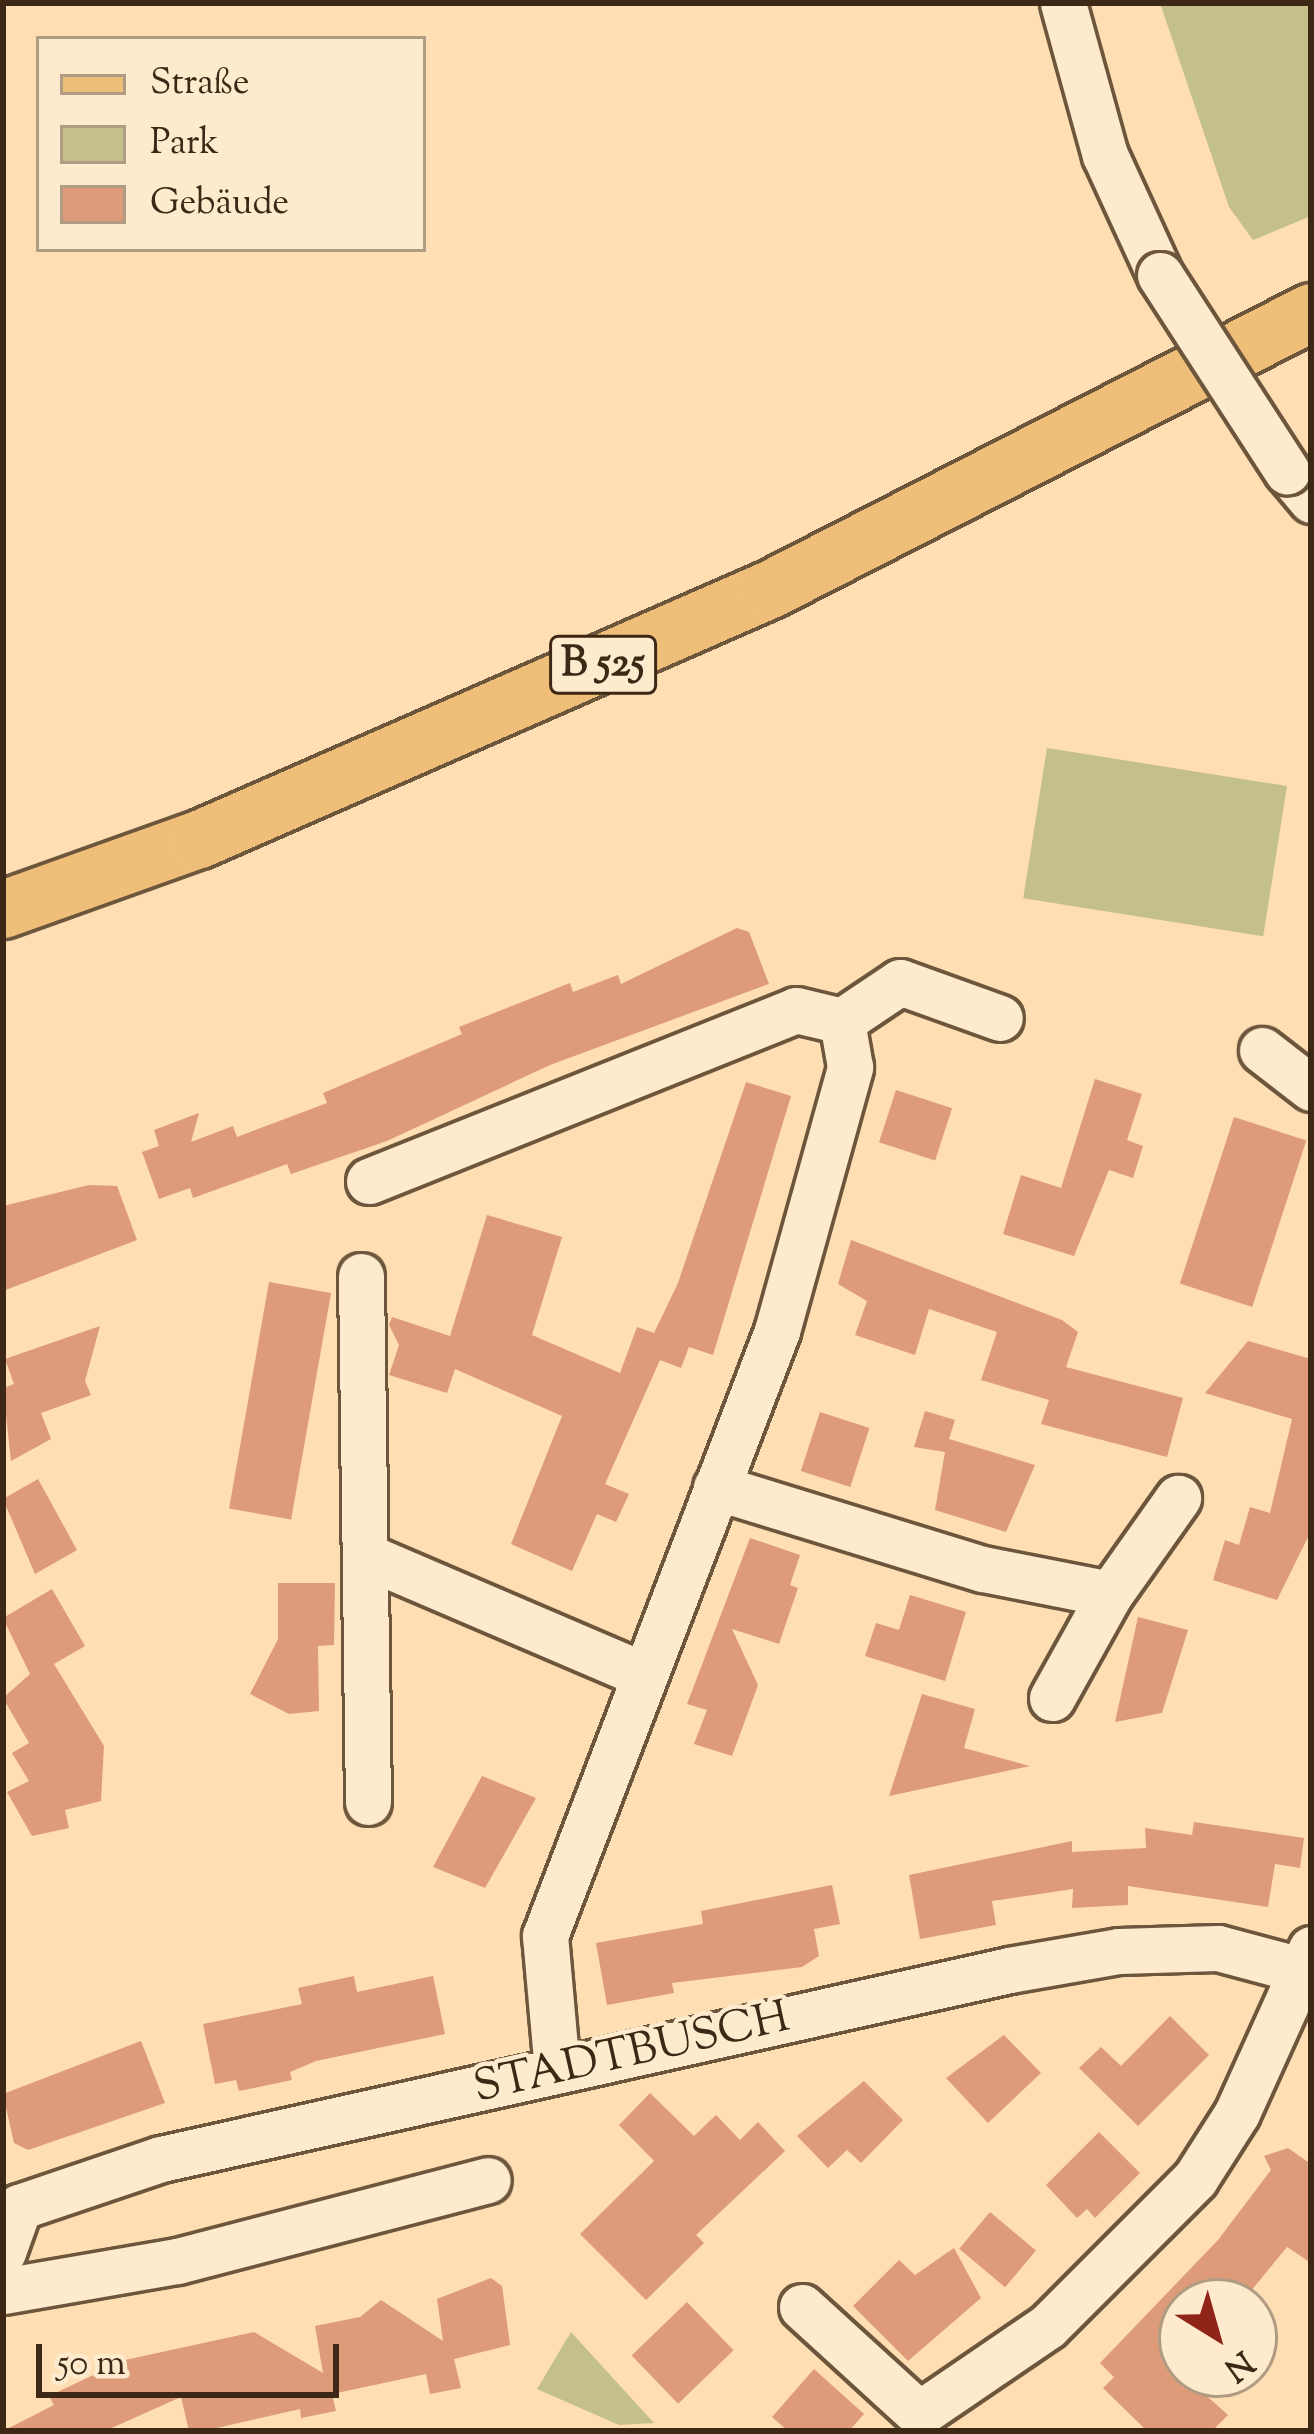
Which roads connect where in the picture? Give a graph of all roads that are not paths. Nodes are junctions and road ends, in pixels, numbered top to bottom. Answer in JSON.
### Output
{"nodes":[{"id":1,"x":1063,"y":3,"type":"edge"},
{"id":2,"x":1311,"y":312,"type":"edge"},
{"id":3,"x":1299,"y":486,"type":"edge"},
{"id":4,"x":3,"y":909,"type":"edge"},
{"id":5,"x":1000,"y":1018,"type":"dead end"},
{"id":6,"x":842,"y":1021,"type":"junction"},
{"id":7,"x":1262,"y":1050,"type":"dead end"},
{"id":8,"x":1311,"y":1088,"type":"edge"},
{"id":9,"x":369,"y":1181,"type":"dead end"},
{"id":10,"x":361,"y":1276,"type":"dead end"},
{"id":11,"x":716,"y":1487,"type":"junction"},
{"id":12,"x":1178,"y":1498,"type":"dead end"},
{"id":13,"x":366,"y":1556,"type":"junction"},
{"id":14,"x":1110,"y":1594,"type":"junction"},
{"id":15,"x":644,"y":1675,"type":"junction"},
{"id":16,"x":1052,"y":1699,"type":"dead end"},
{"id":17,"x":368,"y":1802,"type":"dead end"},
{"id":18,"x":1307,"y":1963,"type":"edge"},
{"id":19,"x":557,"y":2070,"type":"junction"},
{"id":20,"x":488,"y":2180,"type":"dead end"},
{"id":21,"x":11,"y":2195,"type":"edge"},
{"id":22,"x":3,"y":2252,"type":"edge"},
{"id":23,"x":3,"y":2290,"type":"edge"},
{"id":24,"x":802,"y":2307,"type":"dead end"},
{"id":25,"x":927,"y":2423,"type":"edge"}],
"edges":[{"from":1,"to":3,"type":"street","bridge":true},
{"from":2,"to":4,"type":"main road","number":"B 525"},
{"from":5,"to":6,"type":"street"},
{"from":6,"to":9,"type":"street"},
{"from":6,"to":11,"type":"street"},
{"from":7,"to":8,"type":"street"},
{"from":10,"to":13,"type":"street"},
{"from":11,"to":14,"type":"street"},
{"from":11,"to":15,"type":"street"},
{"from":12,"to":14,"type":"street"},
{"from":13,"to":15,"type":"street"},
{"from":13,"to":17,"type":"street"},
{"from":14,"to":16,"type":"street"},
{"from":15,"to":19,"type":"street"},
{"from":18,"to":19,"type":"street","name":"STADTBUSCH"},
{"from":18,"to":25,"type":"street","name":"STADTBUSCH"},
{"from":19,"to":21,"type":"street","name":"STADTBUSCH"},
{"from":20,"to":23,"type":"street"},
{"from":21,"to":22,"type":"street","name":"STADTBUSCH"},
{"from":24,"to":25,"type":"street","name":"STADTBUSCH"}]}
